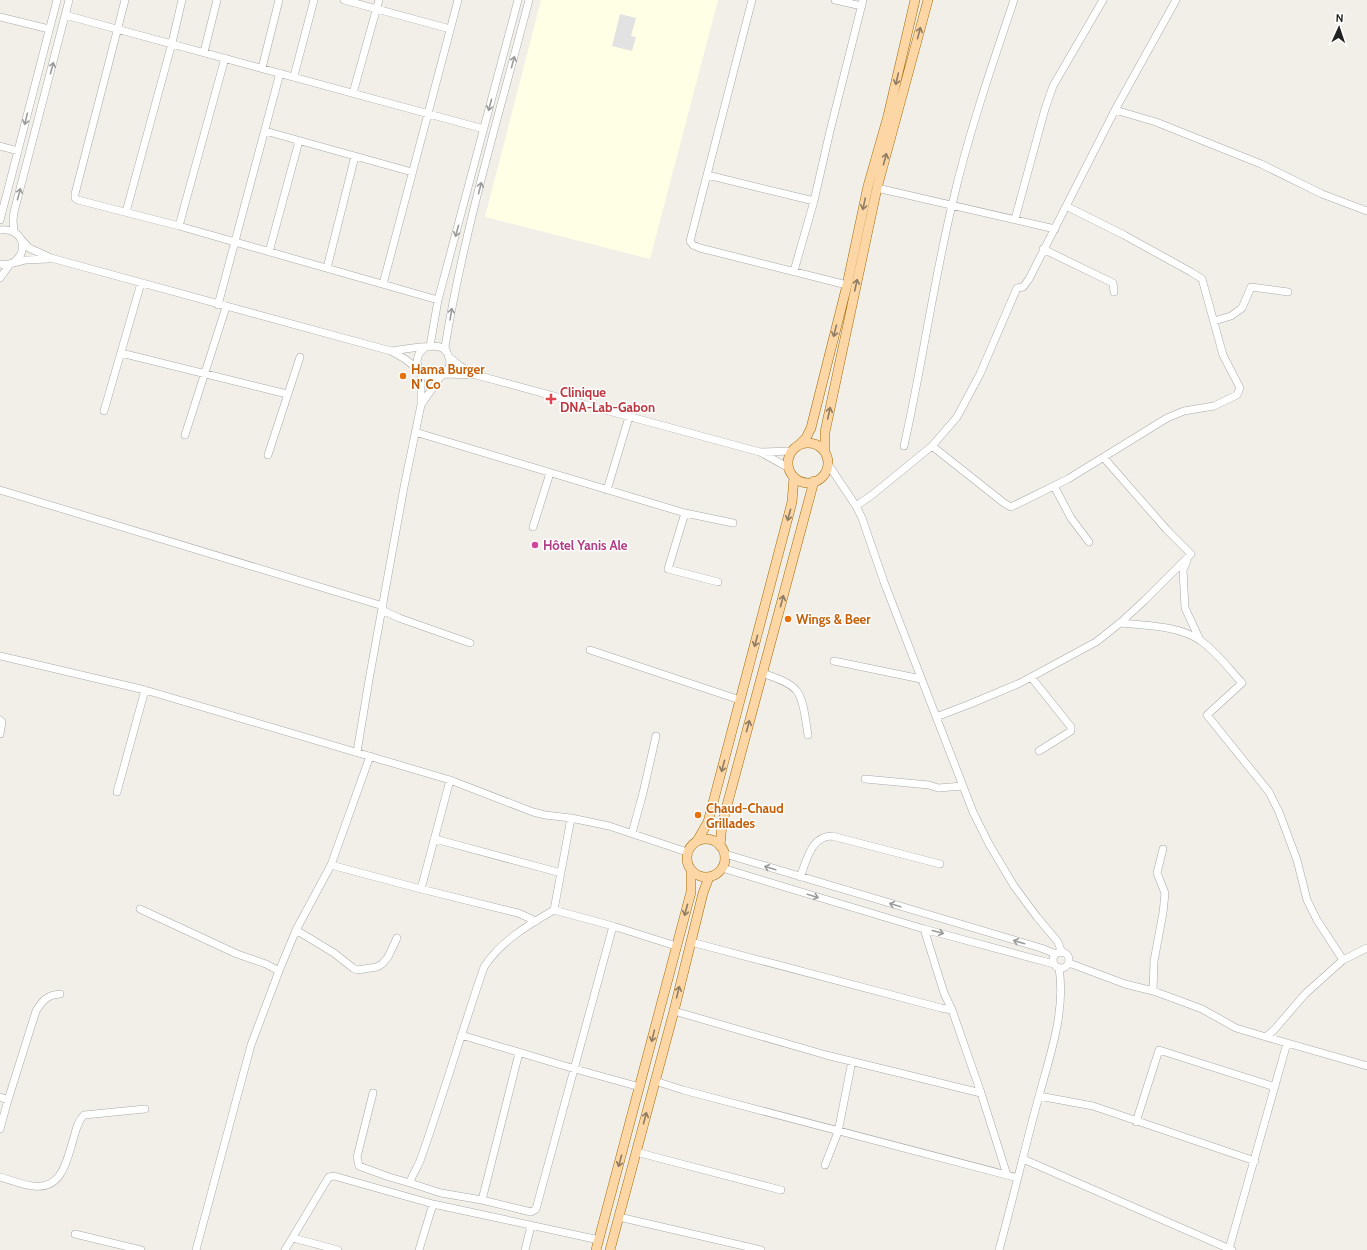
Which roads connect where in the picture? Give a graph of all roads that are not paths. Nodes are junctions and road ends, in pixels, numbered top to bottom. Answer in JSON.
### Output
{"nodes":[{"id":1,"x":57,"y":0,"type":"edge"},
{"id":2,"x":69,"y":0,"type":"edge"},
{"id":3,"x":125,"y":0,"type":"edge"},
{"id":4,"x":182,"y":0,"type":"edge"},
{"id":5,"x":217,"y":0,"type":"edge"},
{"id":6,"x":279,"y":0,"type":"edge"},
{"id":7,"x":314,"y":0,"type":"edge"},
{"id":8,"x":344,"y":0,"type":"edge"},
{"id":9,"x":379,"y":0,"type":"edge"},
{"id":10,"x":458,"y":0,"type":"edge"},
{"id":11,"x":518,"y":0,"type":"edge"},
{"id":12,"x":529,"y":0,"type":"edge"},
{"id":13,"x":752,"y":0,"type":"edge"},
{"id":14,"x":835,"y":0,"type":"edge"},
{"id":15,"x":916,"y":0,"type":"edge"},
{"id":16,"x":928,"y":0,"type":"edge"},
{"id":17,"x":1014,"y":0,"type":"edge"},
{"id":18,"x":1103,"y":0,"type":"edge"},
{"id":19,"x":1176,"y":0,"type":"edge"},
{"id":20,"x":862,"y":3,"type":"edge"},
{"id":21,"x":377,"y":9,"type":"junction"},
{"id":22,"x":65,"y":15,"type":"junction"},
{"id":23,"x":0,"y":17,"type":"edge"},
{"id":24,"x":50,"y":29,"type":"junction"},
{"id":25,"x":118,"y":29,"type":"junction"},
{"id":26,"x":450,"y":29,"type":"junction"},
{"id":27,"x":172,"y":43,"type":"junction"},
{"id":28,"x":204,"y":52,"type":"junction"},
{"id":29,"x":225,"y":58,"type":"junction"},
{"id":30,"x":262,"y":68,"type":"junction"},
{"id":31,"x":280,"y":73,"type":"junction"},
{"id":32,"x":294,"y":76,"type":"junction"},
{"id":33,"x":353,"y":93,"type":"junction"},
{"id":34,"x":1115,"y":110,"type":"junction"},
{"id":35,"x":428,"y":113,"type":"junction"},
{"id":36,"x":484,"y":129,"type":"junction"},
{"id":37,"x":264,"y":131,"type":"junction"},
{"id":38,"x":299,"y":141,"type":"junction"},
{"id":39,"x":0,"y":146,"type":"edge"},
{"id":40,"x":18,"y":151,"type":"junction"},
{"id":41,"x":355,"y":156,"type":"junction"},
{"id":42,"x":412,"y":172,"type":"junction"},
{"id":43,"x":707,"y":175,"type":"junction"},
{"id":44,"x":877,"y":188,"type":"junction"},
{"id":45,"x":814,"y":201,"type":"junction"},
{"id":46,"x":952,"y":204,"type":"junction"},
{"id":47,"x":1066,"y":206,"type":"junction"},
{"id":48,"x":1367,"y":211,"type":"edge"},
{"id":49,"x":126,"y":212,"type":"junction"},
{"id":50,"x":1015,"y":219,"type":"junction"},
{"id":51,"x":0,"y":220,"type":"edge"},
{"id":52,"x":179,"y":226,"type":"junction"},
{"id":53,"x":1055,"y":228,"type":"junction"},
{"id":54,"x":0,"y":230,"type":"edge"},
{"id":55,"x":14,"y":232,"type":"junction"},
{"id":56,"x":20,"y":238,"type":"junction"},
{"id":57,"x":235,"y":242,"type":"junction"},
{"id":58,"x":1043,"y":249,"type":"junction"},
{"id":59,"x":269,"y":252,"type":"junction"},
{"id":60,"x":51,"y":258,"type":"junction"},
{"id":61,"x":12,"y":263,"type":"junction"},
{"id":62,"x":0,"y":264,"type":"edge"},
{"id":63,"x":327,"y":268,"type":"junction"},
{"id":64,"x":794,"y":272,"type":"junction"},
{"id":65,"x":0,"y":278,"type":"edge"},
{"id":66,"x":141,"y":283,"type":"junction"},
{"id":67,"x":383,"y":284,"type":"junction"},
{"id":68,"x":847,"y":285,"type":"junction"},
{"id":69,"x":1114,"y":292,"type":"dead end"},
{"id":70,"x":1288,"y":292,"type":"dead end"},
{"id":71,"x":438,"y":300,"type":"junction"},
{"id":72,"x":218,"y":305,"type":"junction"},
{"id":73,"x":226,"y":307,"type":"junction"},
{"id":74,"x":1214,"y":321,"type":"junction"},
{"id":75,"x":428,"y":346,"type":"junction"},
{"id":76,"x":391,"y":351,"type":"junction"},
{"id":77,"x":121,"y":353,"type":"junction"},
{"id":78,"x":448,"y":355,"type":"junction"},
{"id":79,"x":300,"y":357,"type":"dead end"},
{"id":80,"x":420,"y":372,"type":"junction"},
{"id":81,"x":205,"y":374,"type":"junction"},
{"id":82,"x":442,"y":375,"type":"junction"},
{"id":83,"x":476,"y":375,"type":"junction"},
{"id":84,"x":287,"y":394,"type":"junction"},
{"id":85,"x":421,"y":405,"type":"junction"},
{"id":86,"x":104,"y":411,"type":"dead end"},
{"id":87,"x":629,"y":417,"type":"junction"},
{"id":88,"x":415,"y":432,"type":"junction"},
{"id":89,"x":185,"y":436,"type":"dead end"},
{"id":90,"x":904,"y":446,"type":"dead end"},
{"id":91,"x":932,"y":446,"type":"junction"},
{"id":92,"x":795,"y":448,"type":"junction"},
{"id":93,"x":825,"y":451,"type":"junction"},
{"id":94,"x":760,"y":452,"type":"junction"},
{"id":95,"x":268,"y":455,"type":"dead end"},
{"id":96,"x":1104,"y":458,"type":"junction"},
{"id":97,"x":828,"y":464,"type":"junction"},
{"id":98,"x":792,"y":472,"type":"junction"},
{"id":99,"x":550,"y":474,"type":"junction"},
{"id":100,"x":814,"y":481,"type":"junction"},
{"id":101,"x":1054,"y":486,"type":"junction"},
{"id":102,"x":0,"y":490,"type":"edge"},
{"id":103,"x":607,"y":490,"type":"junction"},
{"id":104,"x":856,"y":506,"type":"junction"},
{"id":105,"x":685,"y":513,"type":"junction"},
{"id":106,"x":733,"y":523,"type":"dead end"},
{"id":107,"x":533,"y":527,"type":"dead end"},
{"id":108,"x":1089,"y":542,"type":"dead end"},
{"id":109,"x":1191,"y":554,"type":"junction"},
{"id":110,"x":718,"y":582,"type":"dead end"},
{"id":111,"x":382,"y":608,"type":"junction"},
{"id":112,"x":1120,"y":623,"type":"junction"},
{"id":113,"x":1200,"y":640,"type":"junction"},
{"id":114,"x":470,"y":643,"type":"dead end"},
{"id":115,"x":590,"y":650,"type":"dead end"},
{"id":116,"x":0,"y":656,"type":"edge"},
{"id":117,"x":834,"y":661,"type":"dead end"},
{"id":118,"x":762,"y":673,"type":"junction"},
{"id":119,"x":1031,"y":677,"type":"junction"},
{"id":120,"x":920,"y":679,"type":"junction"},
{"id":121,"x":145,"y":690,"type":"junction"},
{"id":122,"x":740,"y":700,"type":"junction"},
{"id":123,"x":936,"y":717,"type":"junction"},
{"id":124,"x":0,"y":720,"type":"edge"},
{"id":125,"x":0,"y":734,"type":"edge"},
{"id":126,"x":808,"y":735,"type":"dead end"},
{"id":127,"x":656,"y":736,"type":"dead end"},
{"id":128,"x":1039,"y":751,"type":"dead end"},
{"id":129,"x":357,"y":752,"type":"junction"},
{"id":130,"x":370,"y":756,"type":"junction"},
{"id":131,"x":865,"y":779,"type":"dead end"},
{"id":132,"x":450,"y":780,"type":"junction"},
{"id":133,"x":963,"y":786,"type":"junction"},
{"id":134,"x":117,"y":792,"type":"dead end"},
{"id":135,"x":571,"y":818,"type":"junction"},
{"id":136,"x":632,"y":833,"type":"junction"},
{"id":137,"x":435,"y":839,"type":"junction"},
{"id":138,"x":697,"y":841,"type":"junction"},
{"id":139,"x":1162,"y":848,"type":"dead end"},
{"id":140,"x":722,"y":850,"type":"junction"},
{"id":141,"x":687,"y":852,"type":"junction"},
{"id":142,"x":940,"y":864,"type":"dead end"},
{"id":143,"x":331,"y":865,"type":"junction"},
{"id":144,"x":722,"y":868,"type":"junction"},
{"id":145,"x":691,"y":871,"type":"junction"},
{"id":146,"x":561,"y":873,"type":"junction"},
{"id":147,"x":800,"y":877,"type":"junction"},
{"id":148,"x":709,"y":878,"type":"junction"},
{"id":149,"x":421,"y":889,"type":"junction"},
{"id":150,"x":140,"y":910,"type":"dead end"},
{"id":151,"x":554,"y":910,"type":"junction"},
{"id":152,"x":536,"y":921,"type":"junction"},
{"id":153,"x":613,"y":926,"type":"junction"},
{"id":154,"x":924,"y":928,"type":"junction"},
{"id":155,"x":296,"y":930,"type":"junction"},
{"id":156,"x":397,"y":938,"type":"dead end"},
{"id":157,"x":691,"y":942,"type":"junction"},
{"id":158,"x":676,"y":946,"type":"junction"},
{"id":159,"x":1367,"y":948,"type":"edge"},
{"id":160,"x":1059,"y":953,"type":"junction"},
{"id":161,"x":1343,"y":960,"type":"junction"},
{"id":162,"x":1069,"y":963,"type":"junction"},
{"id":163,"x":1057,"y":966,"type":"junction"},
{"id":164,"x":279,"y":971,"type":"junction"},
{"id":165,"x":1153,"y":991,"type":"junction"},
{"id":166,"x":60,"y":994,"type":"dead end"},
{"id":167,"x":952,"y":1010,"type":"junction"},
{"id":168,"x":674,"y":1011,"type":"junction"},
{"id":169,"x":461,"y":1035,"type":"junction"},
{"id":170,"x":1266,"y":1037,"type":"junction"},
{"id":171,"x":1287,"y":1043,"type":"junction"},
{"id":172,"x":519,"y":1053,"type":"junction"},
{"id":173,"x":852,"y":1061,"type":"junction"},
{"id":174,"x":1367,"y":1066,"type":"edge"},
{"id":175,"x":574,"y":1069,"type":"junction"},
{"id":176,"x":655,"y":1081,"type":"junction"},
{"id":177,"x":640,"y":1087,"type":"junction"},
{"id":178,"x":1275,"y":1087,"type":"junction"},
{"id":179,"x":373,"y":1093,"type":"dead end"},
{"id":180,"x":981,"y":1093,"type":"junction"},
{"id":181,"x":1039,"y":1096,"type":"junction"},
{"id":182,"x":0,"y":1097,"type":"edge"},
{"id":183,"x":8,"y":1100,"type":"junction"},
{"id":184,"x":145,"y":1109,"type":"dead end"},
{"id":185,"x":1136,"y":1122,"type":"junction"},
{"id":186,"x":0,"y":1128,"type":"edge"},
{"id":187,"x":838,"y":1132,"type":"junction"},
{"id":188,"x":636,"y":1152,"type":"junction"},
{"id":189,"x":1023,"y":1159,"type":"junction"},
{"id":190,"x":1255,"y":1161,"type":"junction"},
{"id":191,"x":825,"y":1165,"type":"dead end"},
{"id":192,"x":1007,"y":1175,"type":"junction"},
{"id":193,"x":0,"y":1177,"type":"edge"},
{"id":194,"x":1018,"y":1178,"type":"junction"},
{"id":195,"x":410,"y":1183,"type":"junction"},
{"id":196,"x":781,"y":1190,"type":"dead end"},
{"id":197,"x":482,"y":1200,"type":"junction"},
{"id":198,"x":433,"y":1204,"type":"junction"},
{"id":199,"x":619,"y":1217,"type":"junction"},
{"id":200,"x":531,"y":1226,"type":"junction"},
{"id":201,"x":75,"y":1234,"type":"dead end"},
{"id":202,"x":293,"y":1238,"type":"junction"},
{"id":203,"x":599,"y":1240,"type":"junction"},
{"id":204,"x":1230,"y":1249,"type":"edge"},
{"id":205,"x":140,"y":1250,"type":"edge"},
{"id":206,"x":196,"y":1250,"type":"edge"},
{"id":207,"x":285,"y":1250,"type":"edge"},
{"id":208,"x":338,"y":1250,"type":"edge"},
{"id":209,"x":419,"y":1250,"type":"edge"},
{"id":210,"x":525,"y":1250,"type":"edge"},
{"id":211,"x":596,"y":1250,"type":"edge"},
{"id":212,"x":610,"y":1250,"type":"edge"},
{"id":213,"x":761,"y":1250,"type":"edge"},
{"id":214,"x":999,"y":1250,"type":"edge"}],
"edges":[{"from":1,"to":24,"type":"street"},
{"from":2,"to":22,"type":"street"},
{"from":3,"to":25,"type":"street"},
{"from":4,"to":27,"type":"street"},
{"from":5,"to":28,"type":"street"},
{"from":6,"to":30,"type":"street"},
{"from":7,"to":32,"type":"street"},
{"from":8,"to":21,"type":"street"},
{"from":9,"to":21,"type":"street"},
{"from":10,"to":26,"type":"street"},
{"from":11,"to":36,"type":"street","one_way":true},
{"from":78,"to":12,"type":"street","one_way":true},
{"from":13,"to":43,"type":"street"},
{"from":14,"to":20,"type":"street"},
{"from":15,"to":68,"type":"main road","one_way":true},
{"from":44,"to":16,"type":"main road","one_way":true},
{"from":17,"to":46,"type":"street"},
{"from":18,"to":50,"type":"street"},
{"from":19,"to":34,"type":"street"},
{"from":20,"to":45,"type":"street"},
{"from":21,"to":26,"type":"street"},
{"from":21,"to":33,"type":"street"},
{"from":22,"to":25,"type":"street"},
{"from":55,"to":22,"type":"street","one_way":true},
{"from":23,"to":24,"type":"street"},
{"from":24,"to":40,"type":"street","one_way":true},
{"from":25,"to":27,"type":"street"},
{"from":25,"to":49,"type":"street"},
{"from":26,"to":35,"type":"street"},
{"from":27,"to":28,"type":"street"},
{"from":27,"to":49,"type":"street"},
{"from":28,"to":29,"type":"street"},
{"from":29,"to":30,"type":"street"},
{"from":29,"to":52,"type":"street"},
{"from":30,"to":31,"type":"street"},
{"from":31,"to":32,"type":"street"},
{"from":31,"to":37,"type":"street"},
{"from":32,"to":33,"type":"street"},
{"from":33,"to":35,"type":"street"},
{"from":34,"to":47,"type":"street"},
{"from":34,"to":48,"type":"street"},
{"from":35,"to":36,"type":"street"},
{"from":35,"to":42,"type":"street"},
{"from":36,"to":71,"type":"street","one_way":true},
{"from":37,"to":38,"type":"street"},
{"from":37,"to":57,"type":"street"},
{"from":38,"to":41,"type":"street"},
{"from":38,"to":59,"type":"street"},
{"from":39,"to":40,"type":"street"},
{"from":40,"to":51,"type":"street"},
{"from":41,"to":42,"type":"street"},
{"from":41,"to":63,"type":"street"},
{"from":42,"to":67,"type":"street"},
{"from":43,"to":45,"type":"street"},
{"from":43,"to":64,"type":"street"},
{"from":44,"to":46,"type":"street"},
{"from":93,"to":44,"type":"main road","one_way":true},
{"from":45,"to":64,"type":"street"},
{"from":46,"to":50,"type":"street"},
{"from":46,"to":90,"type":"street"},
{"from":47,"to":53,"type":"street"},
{"from":47,"to":74,"type":"street"},
{"from":49,"to":52,"type":"street"},
{"from":50,"to":53,"type":"street"},
{"from":52,"to":57,"type":"street"},
{"from":53,"to":58,"type":"street"},
{"from":54,"to":55,"type":"street"},
{"from":55,"to":56,"type":"street"},
{"from":56,"to":60,"type":"street"},
{"from":56,"to":61,"type":"street"},
{"from":57,"to":59,"type":"street"},
{"from":57,"to":72,"type":"street"},
{"from":58,"to":69,"type":"street"},
{"from":58,"to":91,"type":"street"},
{"from":59,"to":63,"type":"street"},
{"from":60,"to":61,"type":"street"},
{"from":60,"to":66,"type":"street"},
{"from":61,"to":62,"type":"street"},
{"from":61,"to":65,"type":"street"},
{"from":63,"to":67,"type":"street"},
{"from":64,"to":68,"type":"street"},
{"from":66,"to":72,"type":"street"},
{"from":66,"to":77,"type":"street"},
{"from":67,"to":71,"type":"street"},
{"from":68,"to":92,"type":"main road","one_way":true},
{"from":70,"to":74,"type":"street"},
{"from":71,"to":75,"type":"street"},
{"from":72,"to":73,"type":"street"},
{"from":73,"to":76,"type":"street"},
{"from":73,"to":81,"type":"street"},
{"from":74,"to":96,"type":"street"},
{"from":75,"to":76,"type":"street"},
{"from":75,"to":78,"type":"street"},
{"from":75,"to":80,"type":"street"},
{"from":76,"to":80,"type":"street"},
{"from":77,"to":81,"type":"street"},
{"from":77,"to":86,"type":"street"},
{"from":78,"to":82,"type":"street"},
{"from":78,"to":83,"type":"street"},
{"from":79,"to":84,"type":"street"},
{"from":80,"to":82,"type":"street"},
{"from":80,"to":85,"type":"street"},
{"from":81,"to":84,"type":"street"},
{"from":81,"to":89,"type":"street"},
{"from":82,"to":83,"type":"street"},
{"from":82,"to":85,"type":"street"},
{"from":83,"to":87,"type":"street"},
{"from":84,"to":95,"type":"street"},
{"from":85,"to":88,"type":"street"},
{"from":87,"to":94,"type":"street"},
{"from":87,"to":103,"type":"street"},
{"from":88,"to":99,"type":"street"},
{"from":88,"to":111,"type":"street"},
{"from":91,"to":101,"type":"street"},
{"from":91,"to":104,"type":"street"},
{"from":92,"to":93,"type":"main road"},
{"from":92,"to":94,"type":"street"},
{"from":92,"to":98,"type":"main road"},
{"from":93,"to":97,"type":"main road"},
{"from":94,"to":98,"type":"street"},
{"from":96,"to":101,"type":"street"},
{"from":96,"to":109,"type":"street"},
{"from":97,"to":100,"type":"main road"},
{"from":97,"to":104,"type":"street"},
{"from":98,"to":100,"type":"main road"},
{"from":98,"to":122,"type":"main road","one_way":true},
{"from":99,"to":103,"type":"street"},
{"from":99,"to":107,"type":"street"},
{"from":118,"to":100,"type":"main road","one_way":true},
{"from":101,"to":108,"type":"street"},
{"from":102,"to":111,"type":"street"},
{"from":103,"to":105,"type":"street"},
{"from":104,"to":120,"type":"street"},
{"from":105,"to":106,"type":"street"},
{"from":105,"to":110,"type":"street"},
{"from":109,"to":112,"type":"street"},
{"from":109,"to":113,"type":"street"},
{"from":111,"to":114,"type":"street"},
{"from":111,"to":129,"type":"street"},
{"from":112,"to":113,"type":"street"},
{"from":112,"to":119,"type":"street"},
{"from":113,"to":161,"type":"street"},
{"from":115,"to":122,"type":"street"},
{"from":116,"to":121,"type":"street"},
{"from":117,"to":120,"type":"street"},
{"from":118,"to":126,"type":"street"},
{"from":140,"to":118,"type":"main road","one_way":true},
{"from":119,"to":123,"type":"street"},
{"from":119,"to":128,"type":"street"},
{"from":120,"to":123,"type":"street"},
{"from":121,"to":129,"type":"street"},
{"from":121,"to":134,"type":"street"},
{"from":122,"to":138,"type":"main road","one_way":true},
{"from":123,"to":133,"type":"street"},
{"from":124,"to":125,"type":"street"},
{"from":127,"to":136,"type":"street"},
{"from":129,"to":130,"type":"street"},
{"from":130,"to":132,"type":"street"},
{"from":130,"to":143,"type":"street"},
{"from":131,"to":133,"type":"street"},
{"from":132,"to":135,"type":"street"},
{"from":132,"to":137,"type":"street"},
{"from":133,"to":160,"type":"street"},
{"from":135,"to":136,"type":"street"},
{"from":135,"to":146,"type":"street"},
{"from":136,"to":141,"type":"street"},
{"from":137,"to":146,"type":"street"},
{"from":137,"to":149,"type":"street"},
{"from":138,"to":140,"type":"main road"},
{"from":138,"to":141,"type":"main road"},
{"from":139,"to":165,"type":"street"},
{"from":140,"to":144,"type":"main road"},
{"from":147,"to":140,"type":"street","one_way":true},
{"from":141,"to":145,"type":"main road"},
{"from":142,"to":147,"type":"street"},
{"from":143,"to":149,"type":"street"},
{"from":143,"to":155,"type":"street"},
{"from":144,"to":148,"type":"main road"},
{"from":144,"to":154,"type":"street","one_way":true},
{"from":145,"to":148,"type":"main road"},
{"from":145,"to":158,"type":"main road","one_way":true},
{"from":146,"to":151,"type":"street"},
{"from":160,"to":147,"type":"street","one_way":true},
{"from":148,"to":157,"type":"main road"},
{"from":149,"to":152,"type":"street"},
{"from":150,"to":164,"type":"street"},
{"from":151,"to":152,"type":"street"},
{"from":151,"to":153,"type":"street"},
{"from":152,"to":169,"type":"street"},
{"from":153,"to":158,"type":"street"},
{"from":153,"to":175,"type":"street"},
{"from":154,"to":163,"type":"street","one_way":true},
{"from":154,"to":167,"type":"street"},
{"from":155,"to":156,"type":"street"},
{"from":155,"to":164,"type":"street"},
{"from":157,"to":167,"type":"street"},
{"from":168,"to":157,"type":"main road","one_way":true},
{"from":158,"to":177,"type":"main road","one_way":true},
{"from":159,"to":161,"type":"street"},
{"from":160,"to":162,"type":"street"},
{"from":160,"to":163,"type":"street"},
{"from":161,"to":170,"type":"street"},
{"from":162,"to":163,"type":"street"},
{"from":162,"to":165,"type":"street"},
{"from":163,"to":181,"type":"street"},
{"from":164,"to":206,"type":"street"},
{"from":165,"to":170,"type":"street"},
{"from":166,"to":183,"type":"street"},
{"from":167,"to":180,"type":"street"},
{"from":168,"to":173,"type":"street"},
{"from":168,"to":176,"type":"main road"},
{"from":169,"to":172,"type":"street"},
{"from":169,"to":195,"type":"street"},
{"from":170,"to":171,"type":"street"},
{"from":171,"to":174,"type":"street"},
{"from":171,"to":178,"type":"street"},
{"from":172,"to":175,"type":"street"},
{"from":172,"to":197,"type":"street"},
{"from":173,"to":180,"type":"street"},
{"from":173,"to":187,"type":"street"},
{"from":175,"to":177,"type":"street"},
{"from":175,"to":197,"type":"street"},
{"from":176,"to":187,"type":"street"},
{"from":188,"to":176,"type":"main road","one_way":true},
{"from":177,"to":203,"type":"main road","one_way":true},
{"from":178,"to":185,"type":"street"},
{"from":178,"to":190,"type":"street"},
{"from":179,"to":195,"type":"street"},
{"from":180,"to":192,"type":"street"},
{"from":181,"to":185,"type":"street"},
{"from":181,"to":189,"type":"street"},
{"from":182,"to":183,"type":"street"},
{"from":183,"to":186,"type":"street"},
{"from":184,"to":193,"type":"street"},
{"from":185,"to":190,"type":"street"},
{"from":187,"to":191,"type":"street"},
{"from":187,"to":192,"type":"street"},
{"from":188,"to":196,"type":"street"},
{"from":188,"to":199,"type":"main road"},
{"from":189,"to":194,"type":"street"},
{"from":189,"to":204,"type":"street"},
{"from":190,"to":204,"type":"street"},
{"from":192,"to":194,"type":"street"},
{"from":194,"to":214,"type":"street"},
{"from":195,"to":197,"type":"street"},
{"from":198,"to":200,"type":"street"},
{"from":198,"to":202,"type":"street"},
{"from":198,"to":209,"type":"street"},
{"from":199,"to":212,"type":"main road"},
{"from":199,"to":213,"type":"street"},
{"from":200,"to":203,"type":"street"},
{"from":200,"to":210,"type":"street"},
{"from":201,"to":205,"type":"street"},
{"from":202,"to":207,"type":"street"},
{"from":202,"to":208,"type":"street"},
{"from":203,"to":211,"type":"main road"}]}
